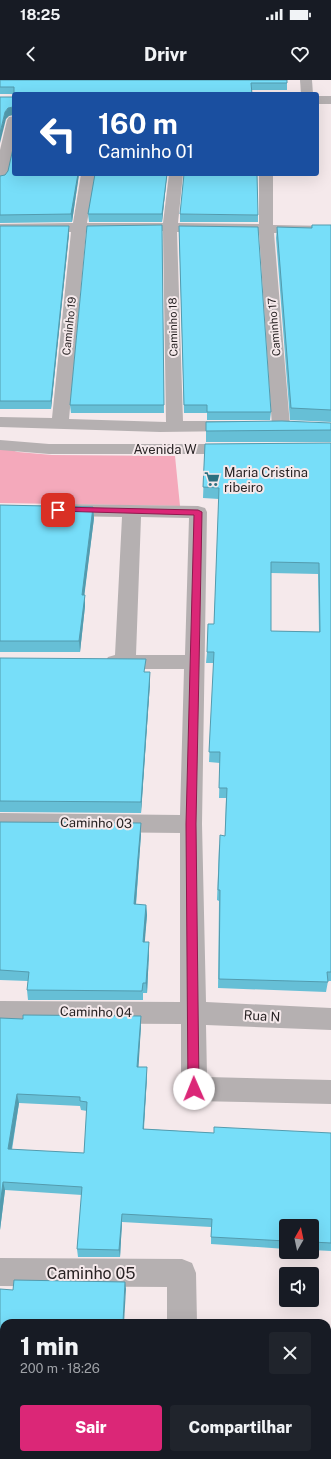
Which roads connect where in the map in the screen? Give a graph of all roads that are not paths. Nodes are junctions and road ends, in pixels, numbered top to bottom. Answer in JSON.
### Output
{"nodes":[{"id":1,"x":306,"y":80,"type":"edge"},
{"id":2,"x":307,"y":92,"type":"edge"},
{"id":3,"x":319,"y":100,"type":"edge"},
{"id":4,"x":331,"y":100,"type":"edge"},
{"id":5,"x":12,"y":128,"type":"edge"},
{"id":6,"x":88,"y":176,"type":"edge"},
{"id":7,"x":176,"y":176,"type":"edge"},
{"id":8,"x":266,"y":176,"type":"edge"},
{"id":9,"x":0,"y":178,"type":"edge"},
{"id":10,"x":170,"y":227,"type":"junction"},
{"id":11,"x":0,"y":228,"type":"edge"},
{"id":12,"x":79,"y":228,"type":"junction"},
{"id":13,"x":266,"y":228,"type":"junction"},
{"id":14,"x":331,"y":230,"type":"edge"},
{"id":15,"x":0,"y":422,"type":"edge"},
{"id":16,"x":60,"y":425,"type":"junction"},
{"id":17,"x":274,"y":426,"type":"joint"},
{"id":18,"x":175,"y":427,"type":"junction"},
{"id":19,"x":0,"y":445,"type":"edge"},
{"id":20,"x":251,"y":449,"type":"edge"},
{"id":21,"x":46,"y":509,"type":"edge"},
{"id":22,"x":132,"y":511,"type":"junction"},
{"id":23,"x":94,"y":662,"type":"edge"},
{"id":24,"x":125,"y":662,"type":"junction"},
{"id":25,"x":195,"y":662,"type":"junction"},
{"id":26,"x":0,"y":822,"type":"edge"},
{"id":27,"x":191,"y":824,"type":"junction"},
{"id":28,"x":0,"y":1012,"type":"edge"},
{"id":29,"x":193,"y":1013,"type":"junction"},
{"id":30,"x":331,"y":1019,"type":"edge"},
{"id":31,"x":331,"y":1092,"type":"edge"},
{"id":32,"x":0,"y":1272,"type":"edge"},
{"id":33,"x":182,"y":1319,"type":"edge"}],
"edges":[{"from":1,"to":2,"type":"street"},
{"from":3,"to":4,"type":"street"},
{"from":5,"to":9,"type":"street"},
{"from":6,"to":12,"type":"street"},
{"from":7,"to":10,"type":"street"},
{"from":8,"to":13,"type":"street","name":"Caminho 17"},
{"from":10,"to":12,"type":"street"},
{"from":10,"to":13,"type":"street"},
{"from":10,"to":18,"type":"street","name":"Caminho 18"},
{"from":11,"to":12,"type":"street"},
{"from":12,"to":16,"type":"street","name":"Caminho 19"},
{"from":13,"to":14,"type":"street"},
{"from":13,"to":17,"type":"street","name":"Caminho 17"},
{"from":15,"to":16,"type":"street","name":"Avenida W"},
{"from":16,"to":18,"type":"street","name":"Avenida W"},
{"from":17,"to":18,"type":"street","name":"Avenida W"},
{"from":19,"to":20,"type":"street","name":"Avenida W"},
{"from":21,"to":22,"type":"street"},
{"from":22,"to":24,"type":"street"},
{"from":22,"to":25,"type":"street"},
{"from":23,"to":24,"type":"street"},
{"from":24,"to":25,"type":"street"},
{"from":25,"to":27,"type":"street"},
{"from":26,"to":27,"type":"street","name":"Caminho 03"},
{"from":27,"to":29,"type":"street"},
{"from":28,"to":29,"type":"street","name":"Caminho 04"},
{"from":29,"to":30,"type":"street","name":"Rua N"},
{"from":29,"to":31,"type":"street"},
{"from":32,"to":33,"type":"street","name":"Caminho 05"}]}
